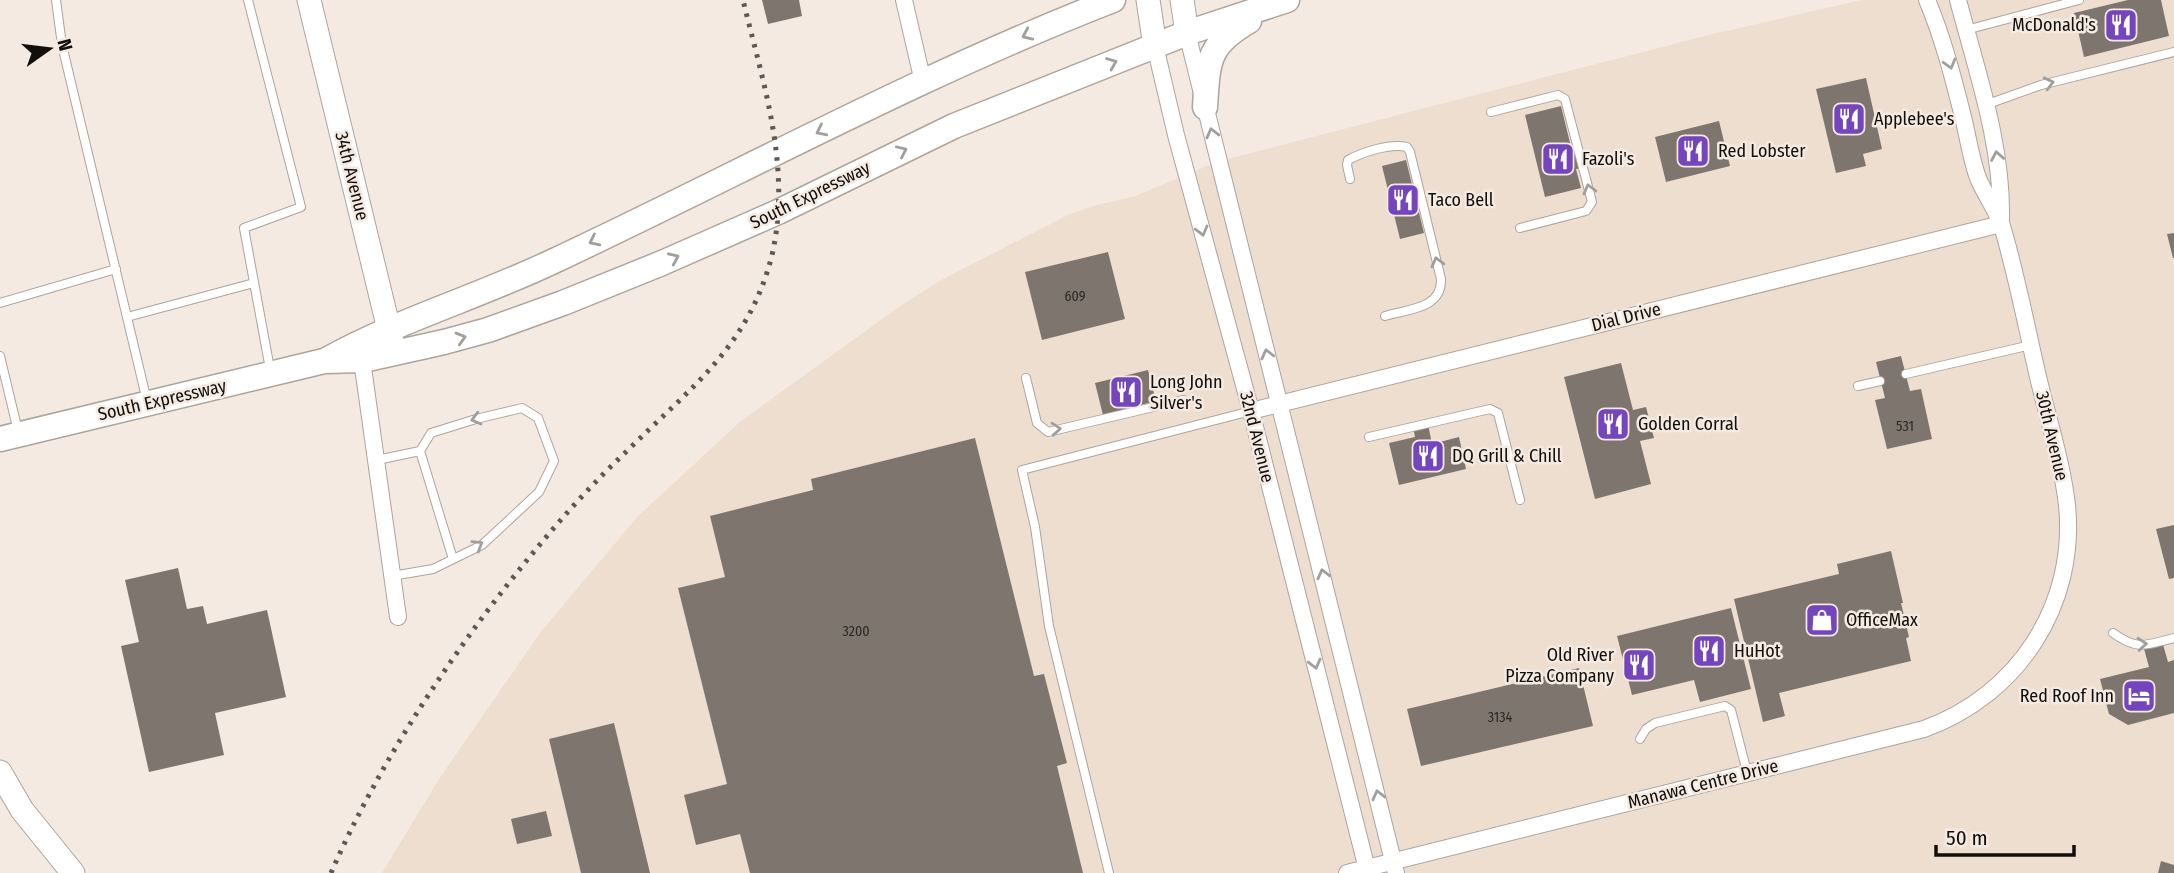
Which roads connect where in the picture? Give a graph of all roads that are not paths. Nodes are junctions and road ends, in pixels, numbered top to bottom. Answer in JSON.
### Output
{"nodes":[{"id":1,"x":56,"y":0,"type":"edge"},
{"id":2,"x":248,"y":0,"type":"edge"},
{"id":3,"x":309,"y":0,"type":"edge"},
{"id":4,"x":904,"y":0,"type":"edge"},
{"id":5,"x":1113,"y":0,"type":"edge"},
{"id":6,"x":1148,"y":0,"type":"edge"},
{"id":7,"x":1182,"y":0,"type":"edge"},
{"id":8,"x":1927,"y":0,"type":"edge"},
{"id":9,"x":1958,"y":0,"type":"edge"},
{"id":10,"x":2079,"y":0,"type":"edge"},
{"id":11,"x":1286,"y":1,"type":"edge"},
{"id":12,"x":1966,"y":30,"type":"junction"},
{"id":13,"x":1187,"y":33,"type":"junction"},
{"id":14,"x":1155,"y":46,"type":"junction"},
{"id":15,"x":2174,"y":52,"type":"edge"},
{"id":16,"x":923,"y":82,"type":"junction"},
{"id":17,"x":1985,"y":105,"type":"junction"},
{"id":18,"x":1205,"y":107,"type":"junction"},
{"id":19,"x":1491,"y":112,"type":"dead end"},
{"id":20,"x":1350,"y":179,"type":"dead end"},
{"id":21,"x":2001,"y":224,"type":"junction"},
{"id":22,"x":1520,"y":228,"type":"dead end"},
{"id":23,"x":116,"y":269,"type":"junction"},
{"id":24,"x":254,"y":283,"type":"junction"},
{"id":25,"x":0,"y":303,"type":"edge"},
{"id":26,"x":1385,"y":316,"type":"dead end"},
{"id":27,"x":127,"y":317,"type":"junction"},
{"id":28,"x":389,"y":328,"type":"junction"},
{"id":29,"x":2031,"y":345,"type":"junction"},
{"id":30,"x":361,"y":351,"type":"junction"},
{"id":31,"x":394,"y":353,"type":"junction"},
{"id":32,"x":0,"y":356,"type":"edge"},
{"id":33,"x":271,"y":374,"type":"junction"},
{"id":34,"x":1906,"y":374,"type":"dead end"},
{"id":35,"x":1026,"y":379,"type":"dead end"},
{"id":36,"x":1880,"y":380,"type":"dead end"},
{"id":37,"x":1858,"y":386,"type":"dead end"},
{"id":38,"x":1182,"y":400,"type":"dead end"},
{"id":39,"x":1280,"y":403,"type":"junction"},
{"id":40,"x":148,"y":404,"type":"junction"},
{"id":41,"x":1251,"y":411,"type":"junction"},
{"id":42,"x":9,"y":436,"type":"edge"},
{"id":43,"x":1368,"y":437,"type":"dead end"},
{"id":44,"x":420,"y":451,"type":"junction"},
{"id":45,"x":377,"y":460,"type":"junction"},
{"id":46,"x":1520,"y":500,"type":"dead end"},
{"id":47,"x":453,"y":559,"type":"junction"},
{"id":48,"x":392,"y":576,"type":"junction"},
{"id":49,"x":398,"y":617,"type":"dead end"},
{"id":50,"x":2113,"y":634,"type":"dead end"},
{"id":51,"x":2174,"y":638,"type":"edge"},
{"id":52,"x":2033,"y":646,"type":"joint"},
{"id":53,"x":1640,"y":739,"type":"dead end"},
{"id":54,"x":0,"y":772,"type":"edge"},
{"id":55,"x":1747,"y":772,"type":"junction"},
{"id":56,"x":1395,"y":867,"type":"edge"},
{"id":57,"x":1367,"y":871,"type":"edge"},
{"id":58,"x":73,"y":873,"type":"edge"},
{"id":59,"x":1109,"y":873,"type":"edge"},
{"id":60,"x":1347,"y":873,"type":"edge"}],
"edges":[{"from":1,"to":23,"type":"lane"},
{"from":2,"to":24,"type":"lane"},
{"from":3,"to":28,"type":"street","name":"34th Avenue"},
{"from":4,"to":16,"type":"street"},
{"from":5,"to":16,"type":"main road","name":"South Expressway","one_way":true},
{"from":6,"to":14,"type":"street","name":"32nd Avenue"},
{"from":7,"to":13,"type":"street","name":"32nd Avenue"},
{"from":8,"to":21,"type":"street","name":"30th Avenue","one_way":true},
{"from":9,"to":12,"type":"street","name":"30th Avenue"},
{"from":10,"to":12,"type":"lane"},
{"from":11,"to":13,"type":"main road","name":"South Expressway"},
{"from":11,"to":18,"type":"main road"},
{"from":12,"to":17,"type":"street","name":"30th Avenue"},
{"from":13,"to":14,"type":"main road","name":"South Expressway"},
{"from":13,"to":18,"type":"street","name":"32nd Avenue"},
{"from":31,"to":14,"type":"main road","name":"South Expressway","one_way":true},
{"from":14,"to":41,"type":"street","name":"32nd Avenue","one_way":true},
{"from":17,"to":15,"type":"lane","one_way":true},
{"from":16,"to":28,"type":"main road","name":"South Expressway","one_way":true},
{"from":21,"to":17,"type":"street","name":"30th Avenue","one_way":true},
{"from":39,"to":18,"type":"street","name":"32nd Avenue","one_way":true},
{"from":22,"to":19,"type":"lane","one_way":true},
{"from":26,"to":20,"type":"lane","one_way":true},
{"from":21,"to":29,"type":"street","name":"30th Avenue"},
{"from":21,"to":39,"type":"street","name":"Dial Drive"},
{"from":23,"to":25,"type":"lane"},
{"from":23,"to":27,"type":"lane"},
{"from":24,"to":27,"type":"lane"},
{"from":24,"to":33,"type":"lane"},
{"from":27,"to":40,"type":"lane"},
{"from":28,"to":30,"type":"main road","name":"South Expressway"},
{"from":28,"to":31,"type":"street","name":"34th Avenue"},
{"from":29,"to":34,"type":"lane"},
{"from":29,"to":52,"type":"street","name":"30th Avenue"},
{"from":30,"to":31,"type":"main road","name":"South Expressway"},
{"from":30,"to":33,"type":"main road","name":"South Expressway"},
{"from":30,"to":45,"type":"street"},
{"from":32,"to":42,"type":"lane"},
{"from":33,"to":40,"type":"main road","name":"South Expressway"},
{"from":35,"to":38,"type":"lane","one_way":true},
{"from":36,"to":37,"type":"lane"},
{"from":39,"to":41,"type":"street","name":"Dial Drive"},
{"from":56,"to":39,"type":"street","name":"32nd Avenue","one_way":true},
{"from":40,"to":42,"type":"main road","name":"South Expressway"},
{"from":41,"to":57,"type":"street","name":"32nd Avenue","one_way":true},
{"from":41,"to":59,"type":"lane"},
{"from":43,"to":46,"type":"lane"},
{"from":44,"to":45,"type":"lane"},
{"from":44,"to":47,"type":"lane"},
{"from":47,"to":44,"type":"lane","one_way":true},
{"from":45,"to":48,"type":"street"},
{"from":47,"to":48,"type":"lane"},
{"from":48,"to":49,"type":"street"},
{"from":50,"to":51,"type":"lane","one_way":true},
{"from":52,"to":55,"type":"street","name":"Manawa Centre Drive"},
{"from":53,"to":55,"type":"lane"},
{"from":54,"to":58,"type":"street"},
{"from":55,"to":56,"type":"street","name":"Manawa Centre Drive"},
{"from":56,"to":57,"type":"street","name":"Manawa Centre Drive"},
{"from":57,"to":60,"type":"street","name":"Manawa Centre Drive"}]}
